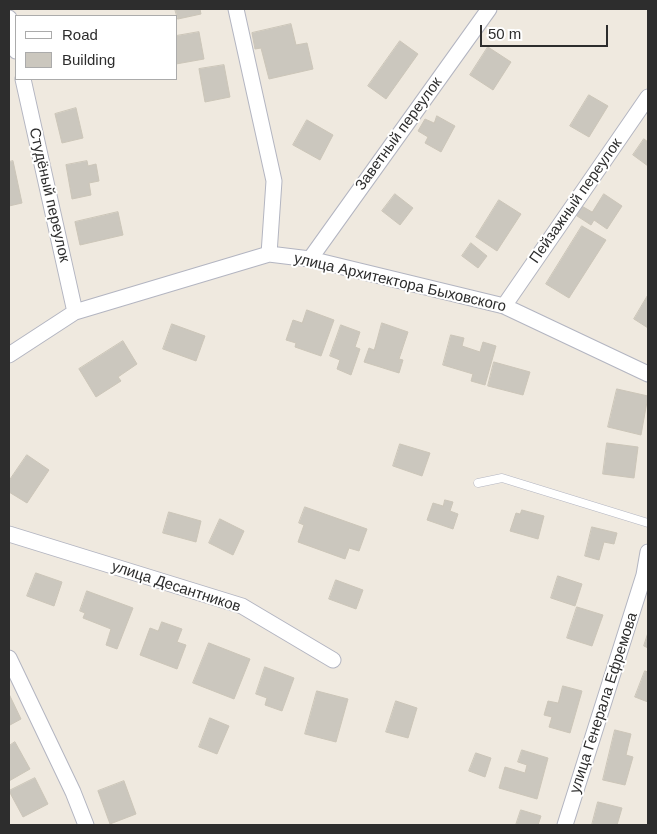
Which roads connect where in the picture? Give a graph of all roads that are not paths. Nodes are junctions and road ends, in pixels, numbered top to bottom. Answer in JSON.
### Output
{"nodes":[{"id":1,"x":236,"y":9,"type":"edge"},
{"id":2,"x":489,"y":9,"type":"edge"},
{"id":3,"x":9,"y":18,"type":"edge"},
{"id":4,"x":15,"y":46,"type":"edge"},
{"id":5,"x":22,"y":80,"type":"edge"},
{"id":6,"x":648,"y":96,"type":"edge"},
{"id":7,"x":270,"y":254,"type":"junction"},
{"id":8,"x":310,"y":259,"type":"junction"},
{"id":9,"x":504,"y":306,"type":"junction"},
{"id":10,"x":75,"y":312,"type":"junction"},
{"id":11,"x":9,"y":356,"type":"edge"},
{"id":12,"x":648,"y":374,"type":"edge"},
{"id":13,"x":478,"y":483,"type":"dead end"},
{"id":14,"x":648,"y":523,"type":"edge"},
{"id":15,"x":9,"y":534,"type":"edge"},
{"id":16,"x":648,"y":552,"type":"edge"},
{"id":17,"x":9,"y":658,"type":"edge"},
{"id":18,"x":333,"y":660,"type":"dead end"},
{"id":19,"x":86,"y":825,"type":"edge"},
{"id":20,"x":565,"y":825,"type":"edge"}],
"edges":[{"from":1,"to":7,"type":"street"},
{"from":2,"to":8,"type":"street","name":"Заветный переулок"},
{"from":3,"to":4,"type":"street"},
{"from":5,"to":10,"type":"street","name":"Студёный переулок"},
{"from":6,"to":9,"type":"street","name":"Пейзажный переулок"},
{"from":7,"to":8,"type":"street","name":"улица Архитектора Быховского"},
{"from":7,"to":10,"type":"street","name":"улица Архитектора Быховского"},
{"from":8,"to":9,"type":"street","name":"улица Архитектора Быховского"},
{"from":9,"to":12,"type":"street","name":"улица Архитектора Быховского"},
{"from":10,"to":11,"type":"street","name":"улица Архитектора Быховского"},
{"from":13,"to":14,"type":"lane"},
{"from":15,"to":18,"type":"street","name":"улица Десантников"},
{"from":16,"to":20,"type":"street","name":"улица Генерала Ефремова"},
{"from":17,"to":19,"type":"street"}]}
